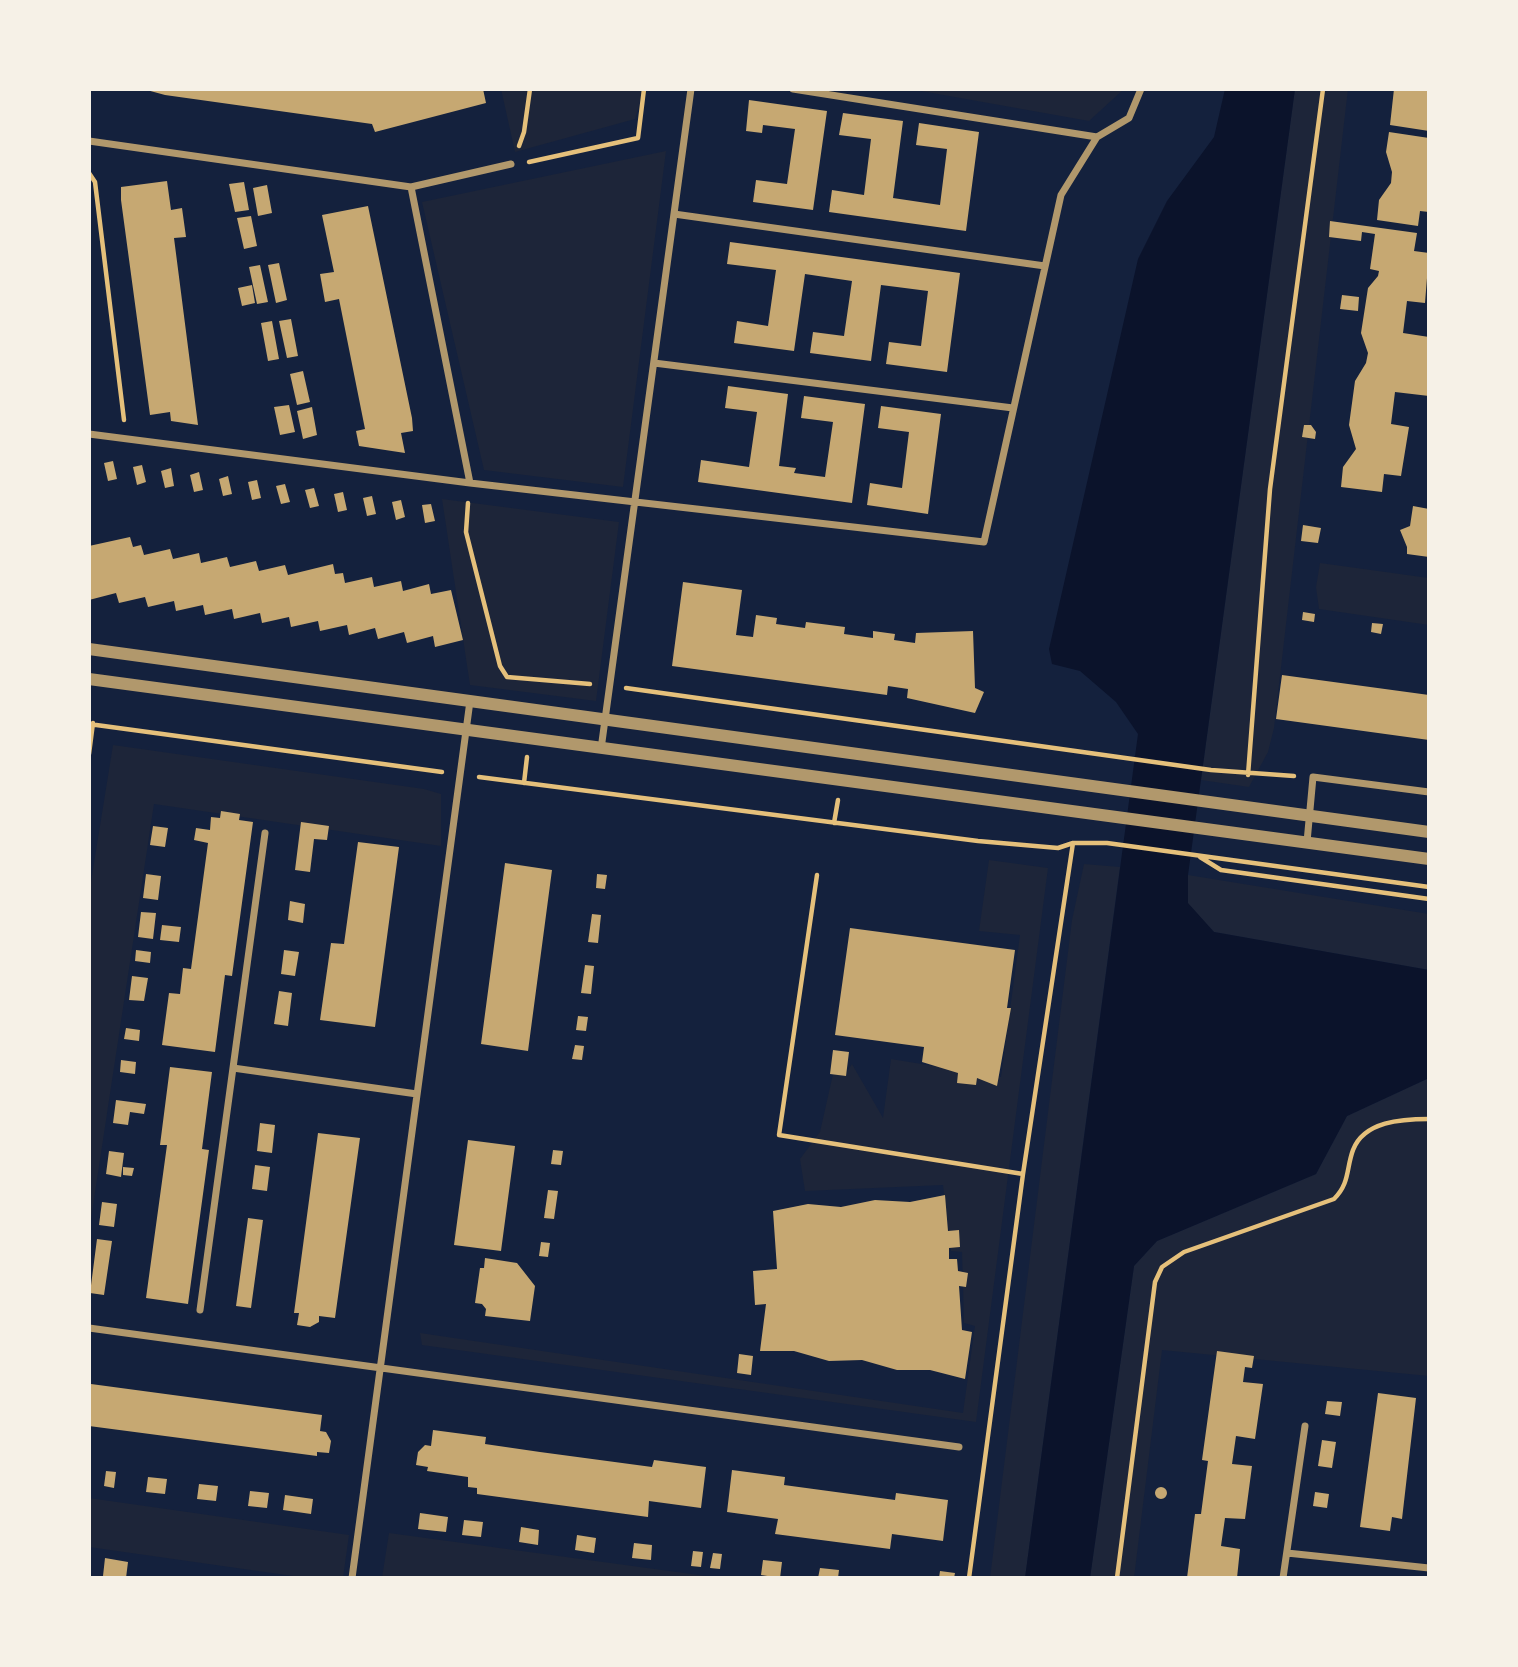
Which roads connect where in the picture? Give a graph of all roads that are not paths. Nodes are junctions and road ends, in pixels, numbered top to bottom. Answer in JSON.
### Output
{"nodes":[{"id":1,"x":691,"y":89,"type":"edge"},
{"id":2,"x":793,"y":89,"type":"edge"},
{"id":3,"x":1141,"y":89,"type":"edge"},
{"id":4,"x":1097,"y":137,"type":"junction"},
{"id":5,"x":89,"y":141,"type":"edge"},
{"id":6,"x":511,"y":164,"type":"road end"},
{"id":7,"x":411,"y":187,"type":"junction"},
{"id":8,"x":674,"y":214,"type":"junction"},
{"id":9,"x":1045,"y":267,"type":"junction"},
{"id":10,"x":654,"y":363,"type":"junction"},
{"id":11,"x":1013,"y":408,"type":"junction"},
{"id":12,"x":89,"y":434,"type":"edge"},
{"id":13,"x":470,"y":483,"type":"junction"},
{"id":14,"x":635,"y":502,"type":"junction"},
{"id":15,"x":89,"y":649,"type":"edge"},
{"id":16,"x":89,"y":679,"type":"edge"},
{"id":17,"x":470,"y":701,"type":"junction"},
{"id":18,"x":606,"y":720,"type":"junction"},
{"id":19,"x":466,"y":732,"type":"junction"},
{"id":20,"x":601,"y":749,"type":"junction"},
{"id":21,"x":1429,"y":792,"type":"edge"},
{"id":22,"x":1309,"y":817,"type":"junction"},
{"id":23,"x":265,"y":832,"type":"dead end"},
{"id":24,"x":1429,"y":832,"type":"edge"},
{"id":25,"x":1307,"y":842,"type":"junction"},
{"id":26,"x":1429,"y":859,"type":"edge"},
{"id":27,"x":233,"y":1068,"type":"junction"},
{"id":28,"x":418,"y":1094,"type":"junction"},
{"id":29,"x":200,"y":1310,"type":"dead end"},
{"id":30,"x":89,"y":1328,"type":"edge"},
{"id":31,"x":381,"y":1366,"type":"junction"},
{"id":32,"x":1305,"y":1426,"type":"dead end"},
{"id":33,"x":959,"y":1447,"type":"dead end"},
{"id":34,"x":1287,"y":1553,"type":"junction"},
{"id":35,"x":1429,"y":1568,"type":"edge"},
{"id":36,"x":352,"y":1578,"type":"edge"},
{"id":37,"x":1283,"y":1578,"type":"edge"}],
"edges":[{"from":1,"to":8,"type":"street"},
{"from":2,"to":4,"type":"street"},
{"from":3,"to":4,"type":"street"},
{"from":4,"to":9,"type":"street"},
{"from":5,"to":7,"type":"street"},
{"from":6,"to":7,"type":"street"},
{"from":7,"to":13,"type":"street"},
{"from":8,"to":9,"type":"street"},
{"from":8,"to":10,"type":"street"},
{"from":9,"to":11,"type":"street"},
{"from":10,"to":11,"type":"street"},
{"from":10,"to":14,"type":"street"},
{"from":11,"to":14,"type":"street"},
{"from":12,"to":13,"type":"street"},
{"from":13,"to":14,"type":"street"},
{"from":14,"to":18,"type":"street"},
{"from":15,"to":17,"type":"street"},
{"from":16,"to":19,"type":"street"},
{"from":17,"to":18,"type":"street"},
{"from":17,"to":19,"type":"street"},
{"from":18,"to":20,"type":"street"},
{"from":18,"to":22,"type":"street"},
{"from":19,"to":20,"type":"street"},
{"from":19,"to":28,"type":"street"},
{"from":20,"to":25,"type":"street"},
{"from":21,"to":22,"type":"street"},
{"from":22,"to":24,"type":"street"},
{"from":22,"to":25,"type":"street"},
{"from":23,"to":27,"type":"street"},
{"from":25,"to":26,"type":"street"},
{"from":27,"to":28,"type":"street"},
{"from":27,"to":29,"type":"street"},
{"from":28,"to":31,"type":"street"},
{"from":30,"to":31,"type":"street"},
{"from":31,"to":33,"type":"street"},
{"from":31,"to":36,"type":"street"},
{"from":32,"to":34,"type":"street"},
{"from":34,"to":35,"type":"street"},
{"from":34,"to":37,"type":"street"}]}
